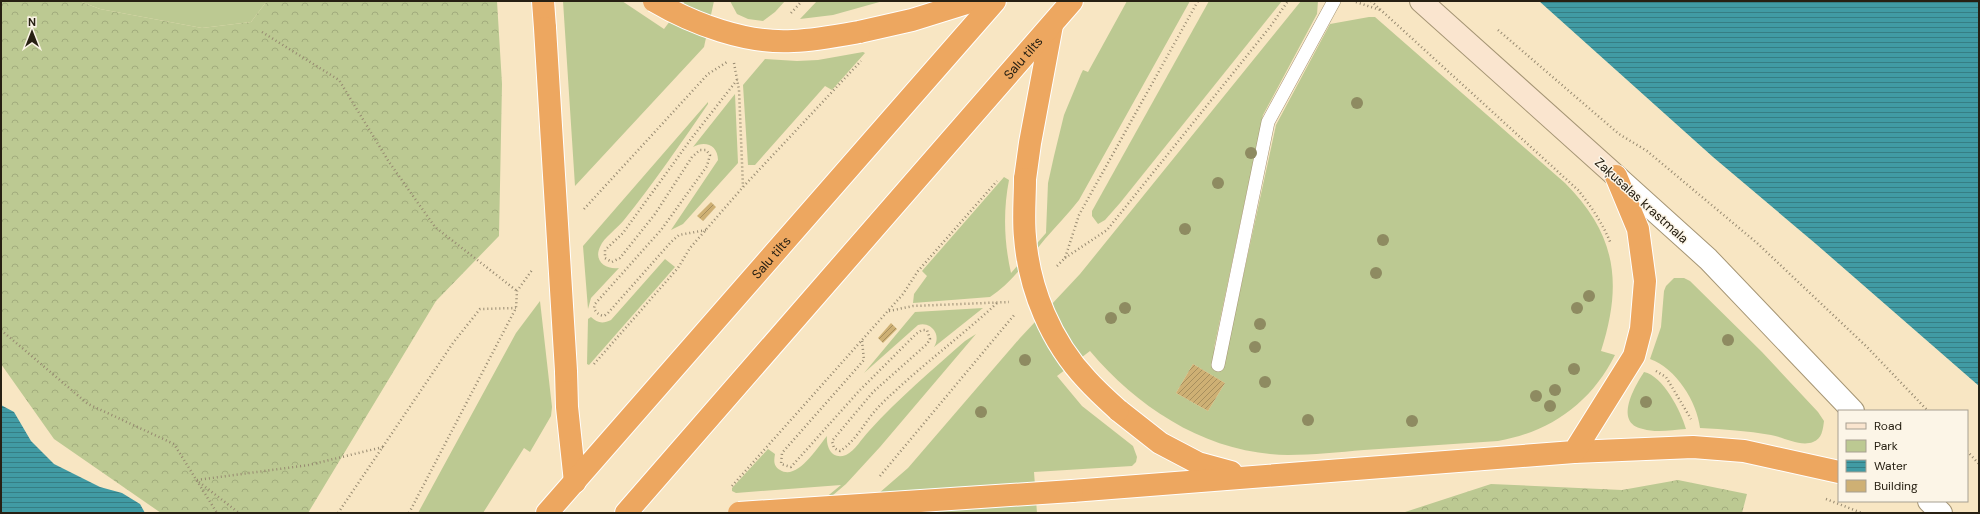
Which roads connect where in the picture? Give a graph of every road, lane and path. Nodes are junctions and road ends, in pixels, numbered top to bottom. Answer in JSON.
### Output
{"nodes":[{"id":1,"x":543,"y":1,"type":"edge"},
{"id":2,"x":654,"y":1,"type":"edge"},
{"id":3,"x":798,"y":1,"type":"edge"},
{"id":4,"x":974,"y":1,"type":"edge"},
{"id":5,"x":995,"y":1,"type":"edge"},
{"id":6,"x":1072,"y":1,"type":"edge"},
{"id":7,"x":1288,"y":1,"type":"edge"},
{"id":8,"x":1334,"y":1,"type":"edge"},
{"id":9,"x":1353,"y":1,"type":"edge"},
{"id":10,"x":1371,"y":1,"type":"edge"},
{"id":11,"x":1421,"y":1,"type":"edge"},
{"id":12,"x":797,"y":5,"type":"dead end"},
{"id":13,"x":1380,"y":10,"type":"junction"},
{"id":14,"x":1052,"y":24,"type":"junction"},
{"id":15,"x":1494,"y":27,"type":"dead end"},
{"id":16,"x":262,"y":32,"type":"dead end"},
{"id":17,"x":862,"y":61,"type":"dead end"},
{"id":18,"x":738,"y":80,"type":"dead end"},
{"id":19,"x":739,"y":90,"type":"dead end"},
{"id":20,"x":1616,"y":176,"type":"junction"},
{"id":21,"x":999,"y":178,"type":"dead end"},
{"id":22,"x":744,"y":187,"type":"junction"},
{"id":23,"x":706,"y":230,"type":"junction"},
{"id":24,"x":1611,"y":246,"type":"dead end"},
{"id":25,"x":1065,"y":258,"type":"dead end"},
{"id":26,"x":518,"y":290,"type":"dead end"},
{"id":27,"x":997,"y":302,"type":"junction"},
{"id":28,"x":1012,"y":302,"type":"dead end"},
{"id":29,"x":516,"y":308,"type":"dead end"},
{"id":30,"x":888,"y":311,"type":"junction"},
{"id":31,"x":1,"y":330,"type":"edge"},
{"id":32,"x":862,"y":341,"type":"junction"},
{"id":33,"x":594,"y":364,"type":"dead end"},
{"id":34,"x":1218,"y":365,"type":"dead end"},
{"id":35,"x":1655,"y":370,"type":"dead end"},
{"id":36,"x":1852,"y":410,"type":"edge"},
{"id":37,"x":1927,"y":410,"type":"edge"},
{"id":38,"x":1692,"y":423,"type":"dead end"},
{"id":39,"x":383,"y":447,"type":"junction"},
{"id":40,"x":1574,"y":452,"type":"junction"},
{"id":41,"x":1968,"y":452,"type":"edge"},
{"id":42,"x":1979,"y":464,"type":"edge"},
{"id":43,"x":1838,"y":472,"type":"edge"},
{"id":44,"x":1244,"y":476,"type":"junction"},
{"id":45,"x":197,"y":480,"type":"junction"},
{"id":46,"x":575,"y":482,"type":"junction"},
{"id":47,"x":731,"y":486,"type":"dead end"},
{"id":48,"x":1930,"y":502,"type":"edge"},
{"id":49,"x":217,"y":513,"type":"edge"},
{"id":50,"x":239,"y":513,"type":"edge"},
{"id":51,"x":338,"y":513,"type":"edge"},
{"id":52,"x":547,"y":513,"type":"edge"},
{"id":53,"x":626,"y":513,"type":"edge"},
{"id":54,"x":739,"y":513,"type":"edge"},
{"id":55,"x":1941,"y":513,"type":"edge"}],
"edges":[{"from":1,"to":46,"type":"highway","bridge":true},
{"from":2,"to":4,"type":"highway","bridge":true},
{"from":3,"to":12,"type":"path"},
{"from":5,"to":46,"type":"highway","name":"Salu tilts"},
{"from":6,"to":14,"type":"highway","name":"Salu tilts"},
{"from":7,"to":25,"type":"path"},
{"from":8,"to":34,"type":"lane"},
{"from":9,"to":13,"type":"path"},
{"from":10,"to":13,"type":"path"},
{"from":11,"to":20,"type":"street","name":"Zaķusalas krastmala"},
{"from":13,"to":24,"type":"path"},
{"from":14,"to":44,"type":"highway","bridge":true},
{"from":14,"to":53,"type":"highway","name":"Salu tilts"},
{"from":15,"to":37,"type":"path"},
{"from":16,"to":26,"type":"path"},
{"from":17,"to":22,"type":"path"},
{"from":18,"to":23,"type":"path"},
{"from":19,"to":22,"type":"path"},
{"from":20,"to":36,"type":"street","name":"Zaķusalas krastmala"},
{"from":20,"to":40,"type":"highway"},
{"from":21,"to":30,"type":"path"},
{"from":22,"to":23,"type":"path"},
{"from":23,"to":33,"type":"path"},
{"from":27,"to":28,"type":"path"},
{"from":27,"to":30,"type":"path"},
{"from":27,"to":32,"type":"path"},
{"from":29,"to":39,"type":"path"},
{"from":30,"to":32,"type":"path"},
{"from":31,"to":45,"type":"path"},
{"from":32,"to":47,"type":"path"},
{"from":35,"to":38,"type":"path"},
{"from":39,"to":45,"type":"path"},
{"from":39,"to":51,"type":"path"},
{"from":40,"to":43,"type":"highway"},
{"from":40,"to":44,"type":"highway"},
{"from":41,"to":42,"type":"path"},
{"from":44,"to":54,"type":"highway","bridge":true},
{"from":45,"to":49,"type":"path"},
{"from":45,"to":50,"type":"path"},
{"from":46,"to":52,"type":"highway","name":"Salu tilts"},
{"from":48,"to":55,"type":"street"}]}
